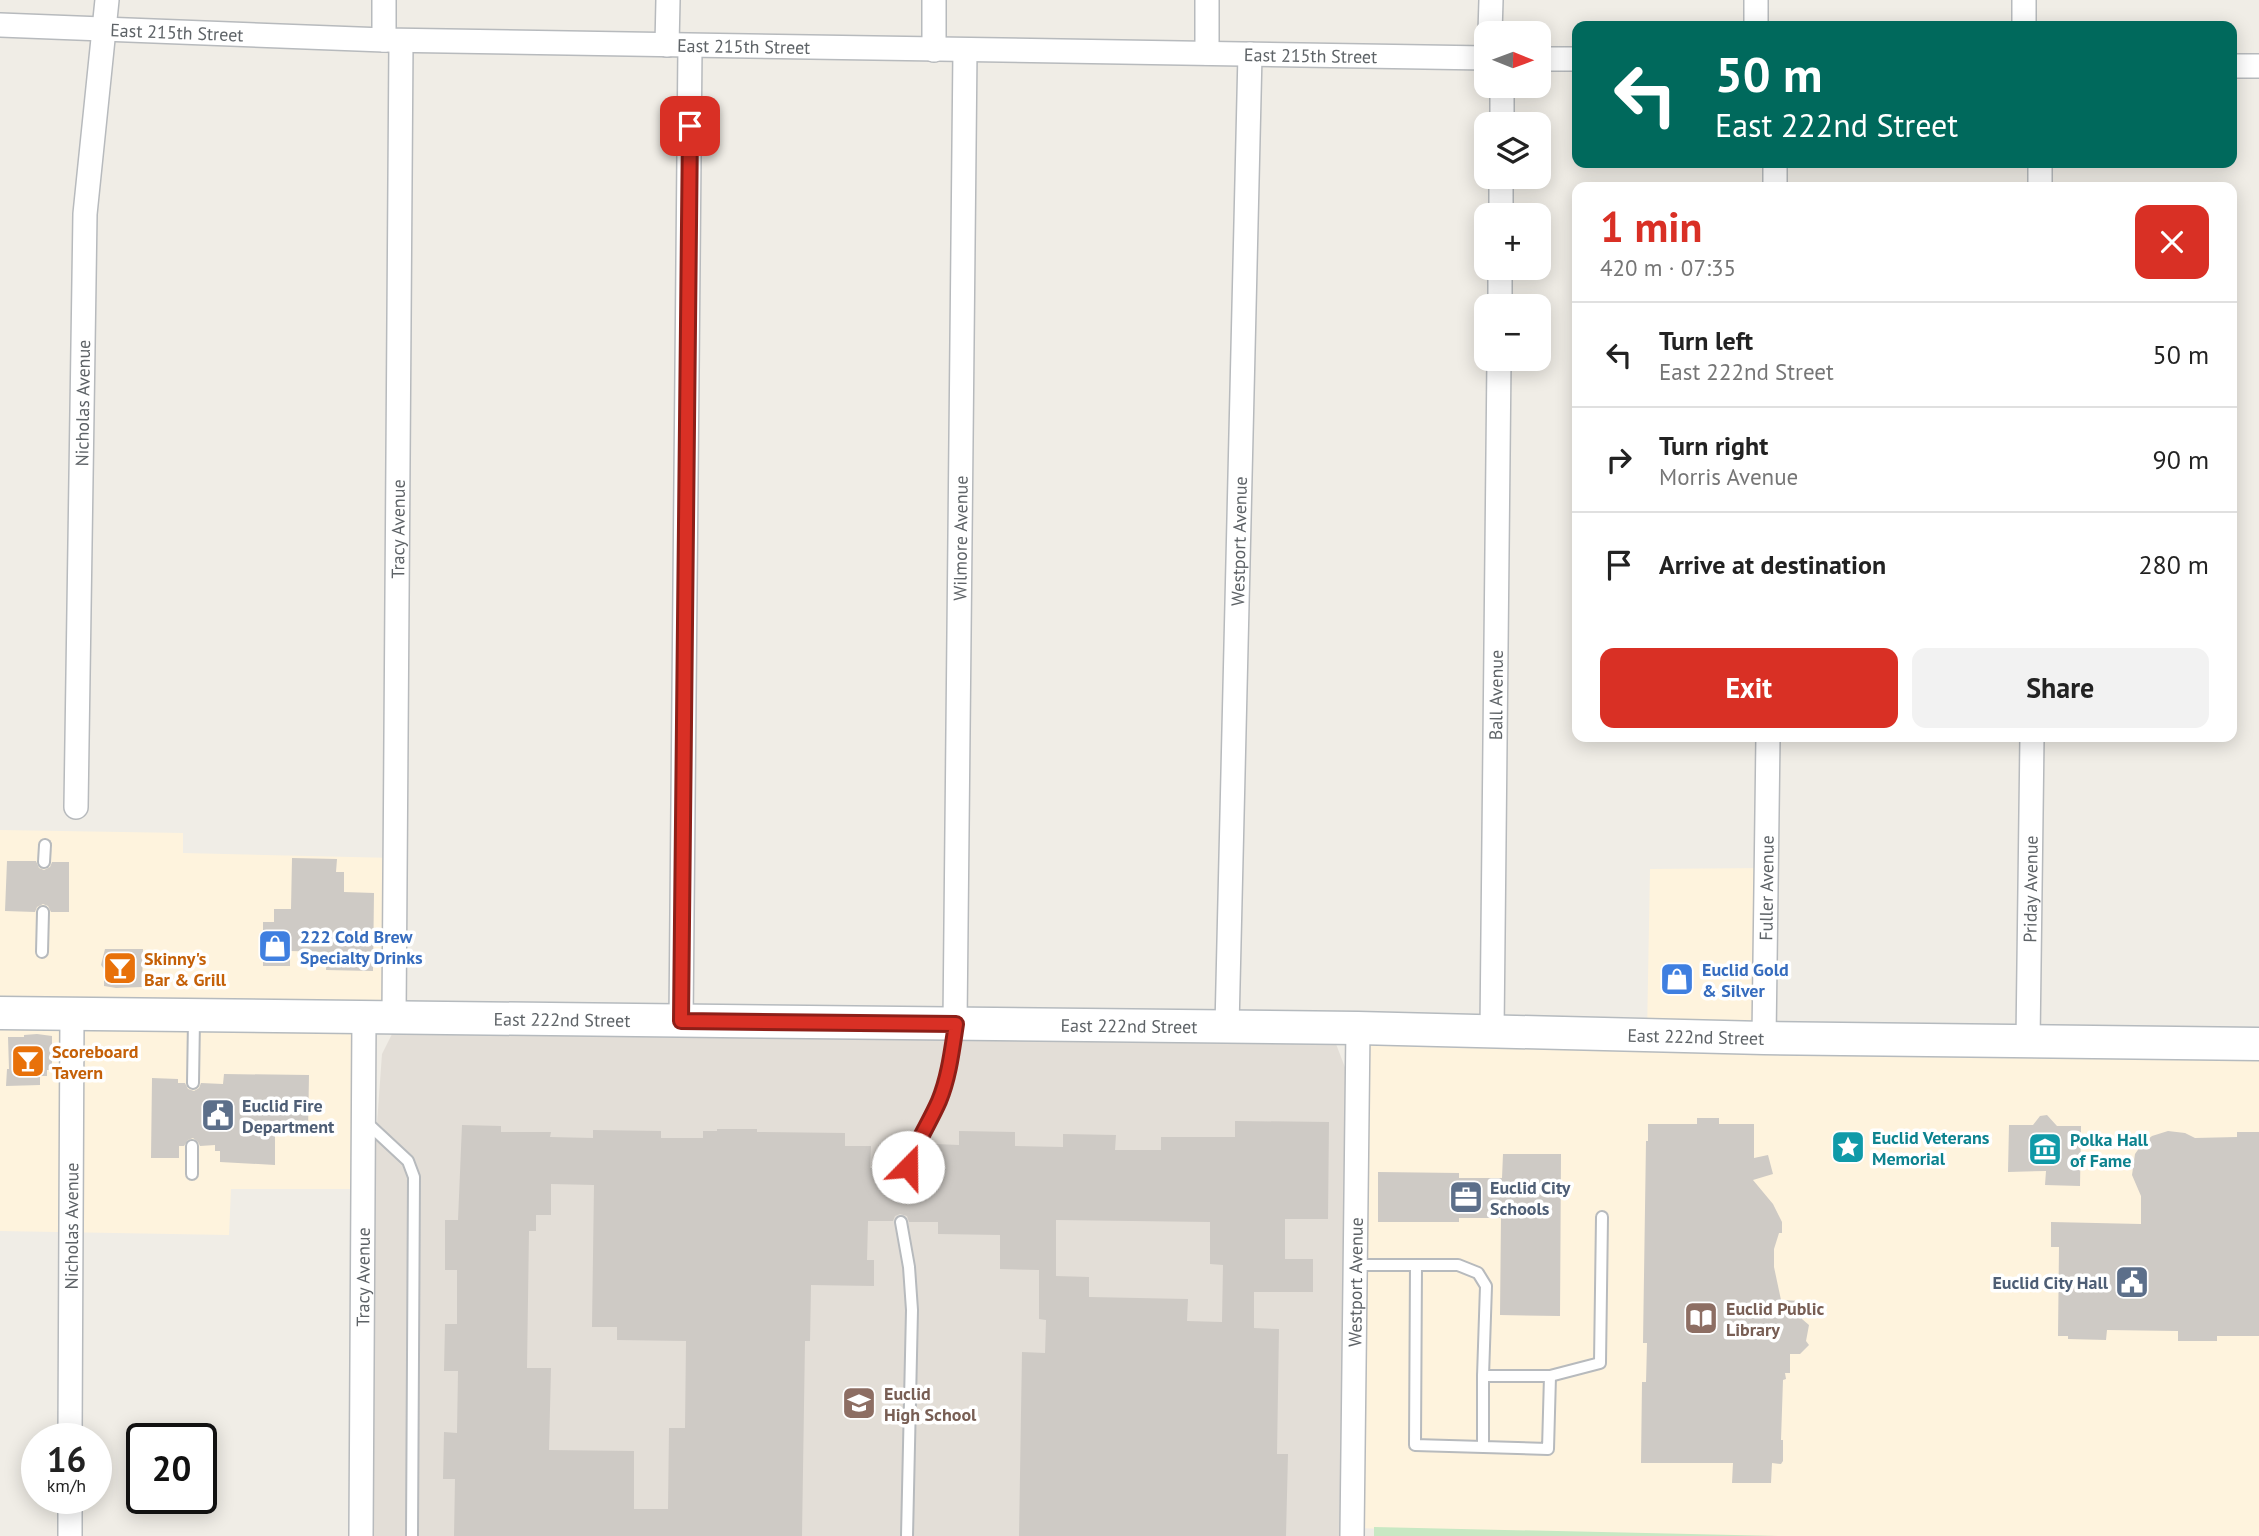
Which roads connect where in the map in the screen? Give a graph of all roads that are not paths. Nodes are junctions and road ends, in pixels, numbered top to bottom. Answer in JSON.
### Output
{"nodes":[{"id":1,"x":107,"y":0,"type":"edge"},
{"id":2,"x":384,"y":0,"type":"edge"},
{"id":3,"x":668,"y":0,"type":"edge"},
{"id":4,"x":934,"y":0,"type":"edge"},
{"id":5,"x":1207,"y":0,"type":"edge"},
{"id":6,"x":1491,"y":0,"type":"edge"},
{"id":7,"x":1756,"y":0,"type":"edge"},
{"id":8,"x":2024,"y":0,"type":"edge"},
{"id":9,"x":1490,"y":21,"type":"edge"},
{"id":10,"x":1756,"y":21,"type":"edge"},
{"id":11,"x":2024,"y":21,"type":"edge"},
{"id":12,"x":0,"y":25,"type":"edge"},
{"id":13,"x":104,"y":29,"type":"junction"},
{"id":14,"x":392,"y":41,"type":"junction"},
{"id":15,"x":679,"y":46,"type":"junction"},
{"id":16,"x":934,"y":50,"type":"junction"},
{"id":17,"x":965,"y":50,"type":"junction"},
{"id":18,"x":1207,"y":53,"type":"junction"},
{"id":19,"x":1250,"y":54,"type":"junction"},
{"id":20,"x":1474,"y":58,"type":"edge"},
{"id":21,"x":1551,"y":59,"type":"edge"},
{"id":22,"x":1572,"y":59,"type":"edge"},
{"id":23,"x":2237,"y":66,"type":"edge"},
{"id":24,"x":2259,"y":66,"type":"edge"},
{"id":25,"x":1499,"y":371,"type":"edge"},
{"id":26,"x":1768,"y":742,"type":"edge"},
{"id":27,"x":2032,"y":742,"type":"edge"},
{"id":28,"x":76,"y":807,"type":"dead end"},
{"id":29,"x":45,"y":845,"type":"dead end"},
{"id":30,"x":44,"y":862,"type":"dead end"},
{"id":31,"x":43,"y":912,"type":"dead end"},
{"id":32,"x":42,"y":952,"type":"dead end"},
{"id":33,"x":0,"y":1013,"type":"edge"},
{"id":34,"x":72,"y":1014,"type":"junction"},
{"id":35,"x":194,"y":1016,"type":"junction"},
{"id":36,"x":379,"y":1017,"type":"junction"},
{"id":37,"x":681,"y":1021,"type":"junction"},
{"id":38,"x":956,"y":1024,"type":"junction"},
{"id":39,"x":1227,"y":1027,"type":"junction"},
{"id":40,"x":1358,"y":1028,"type":"junction"},
{"id":41,"x":1492,"y":1031,"type":"junction"},
{"id":42,"x":1764,"y":1038,"type":"junction"},
{"id":43,"x":2028,"y":1041,"type":"junction"},
{"id":44,"x":2259,"y":1044,"type":"edge"},
{"id":45,"x":193,"y":1083,"type":"dead end"},
{"id":46,"x":364,"y":1120,"type":"junction"},
{"id":47,"x":192,"y":1146,"type":"dead end"},
{"id":48,"x":908,"y":1167,"type":"dead end"},
{"id":49,"x":192,"y":1174,"type":"dead end"},
{"id":50,"x":1602,"y":1217,"type":"dead end"},
{"id":51,"x":901,"y":1222,"type":"dead end"},
{"id":52,"x":1356,"y":1265,"type":"junction"},
{"id":53,"x":1416,"y":1265,"type":"junction"},
{"id":54,"x":1483,"y":1376,"type":"junction"},
{"id":55,"x":1550,"y":1376,"type":"junction"},
{"id":56,"x":70,"y":1423,"type":"edge"},
{"id":57,"x":1483,"y":1447,"type":"junction"},
{"id":58,"x":70,"y":1514,"type":"edge"},
{"id":59,"x":70,"y":1536,"type":"edge"},
{"id":60,"x":361,"y":1536,"type":"edge"},
{"id":61,"x":412,"y":1536,"type":"edge"},
{"id":62,"x":907,"y":1536,"type":"edge"},
{"id":63,"x":1352,"y":1536,"type":"edge"}],
"edges":[{"from":1,"to":13,"type":"street","name":"Nicholas Avenue"},
{"from":2,"to":14,"type":"street","name":"Tracy Avenue"},
{"from":3,"to":15,"type":"street"},
{"from":4,"to":16,"type":"street"},
{"from":5,"to":18,"type":"street"},
{"from":6,"to":9,"type":"street"},
{"from":7,"to":10,"type":"street"},
{"from":8,"to":11,"type":"street"},
{"from":12,"to":13,"type":"street","name":"East 215th Street"},
{"from":13,"to":14,"type":"street","name":"East 215th Street"},
{"from":13,"to":28,"type":"street","name":"Nicholas Avenue"},
{"from":14,"to":15,"type":"street","name":"East 215th Street"},
{"from":14,"to":36,"type":"street","name":"Tracy Avenue"},
{"from":15,"to":16,"type":"street","name":"East 215th Street"},
{"from":15,"to":37,"type":"street"},
{"from":16,"to":17,"type":"street","name":"East 215th Street"},
{"from":17,"to":18,"type":"street","name":"East 215th Street"},
{"from":17,"to":38,"type":"street","name":"Wilmore Avenue"},
{"from":18,"to":19,"type":"street","name":"East 215th Street"},
{"from":19,"to":20,"type":"street","name":"East 215th Street"},
{"from":19,"to":39,"type":"street","name":"Westport Avenue"},
{"from":21,"to":22,"type":"street"},
{"from":23,"to":24,"type":"street"},
{"from":25,"to":41,"type":"street","name":"Ball Avenue"},
{"from":26,"to":42,"type":"street","name":"Fuller Avenue"},
{"from":27,"to":43,"type":"street","name":"Priday Avenue"},
{"from":29,"to":30,"type":"lane"},
{"from":31,"to":32,"type":"lane"},
{"from":33,"to":34,"type":"street","name":"East 222nd Street"},
{"from":34,"to":35,"type":"street","name":"East 222nd Street"},
{"from":34,"to":56,"type":"street","name":"Nicholas Avenue"},
{"from":35,"to":36,"type":"street","name":"East 222nd Street"},
{"from":35,"to":45,"type":"lane"},
{"from":36,"to":37,"type":"street","name":"East 222nd Street"},
{"from":36,"to":46,"type":"street","name":"Tracy Avenue"},
{"from":37,"to":38,"type":"street","name":"East 222nd Street"},
{"from":38,"to":39,"type":"street","name":"East 222nd Street"},
{"from":38,"to":48,"type":"lane"},
{"from":39,"to":40,"type":"street","name":"East 222nd Street"},
{"from":40,"to":41,"type":"street","name":"East 222nd Street"},
{"from":40,"to":52,"type":"street","name":"Westport Avenue"},
{"from":41,"to":42,"type":"street","name":"East 222nd Street"},
{"from":42,"to":43,"type":"street","name":"East 222nd Street"},
{"from":43,"to":44,"type":"street","name":"East 222nd Street"},
{"from":46,"to":60,"type":"street","name":"Tracy Avenue"},
{"from":46,"to":61,"type":"lane"},
{"from":47,"to":49,"type":"lane"},
{"from":50,"to":55,"type":"lane"},
{"from":51,"to":62,"type":"lane"},
{"from":52,"to":53,"type":"lane"},
{"from":52,"to":63,"type":"street","name":"Westport Avenue"},
{"from":53,"to":54,"type":"lane"},
{"from":53,"to":57,"type":"lane"},
{"from":54,"to":55,"type":"lane"},
{"from":54,"to":57,"type":"lane"},
{"from":55,"to":57,"type":"lane"},
{"from":58,"to":59,"type":"street"}]}
